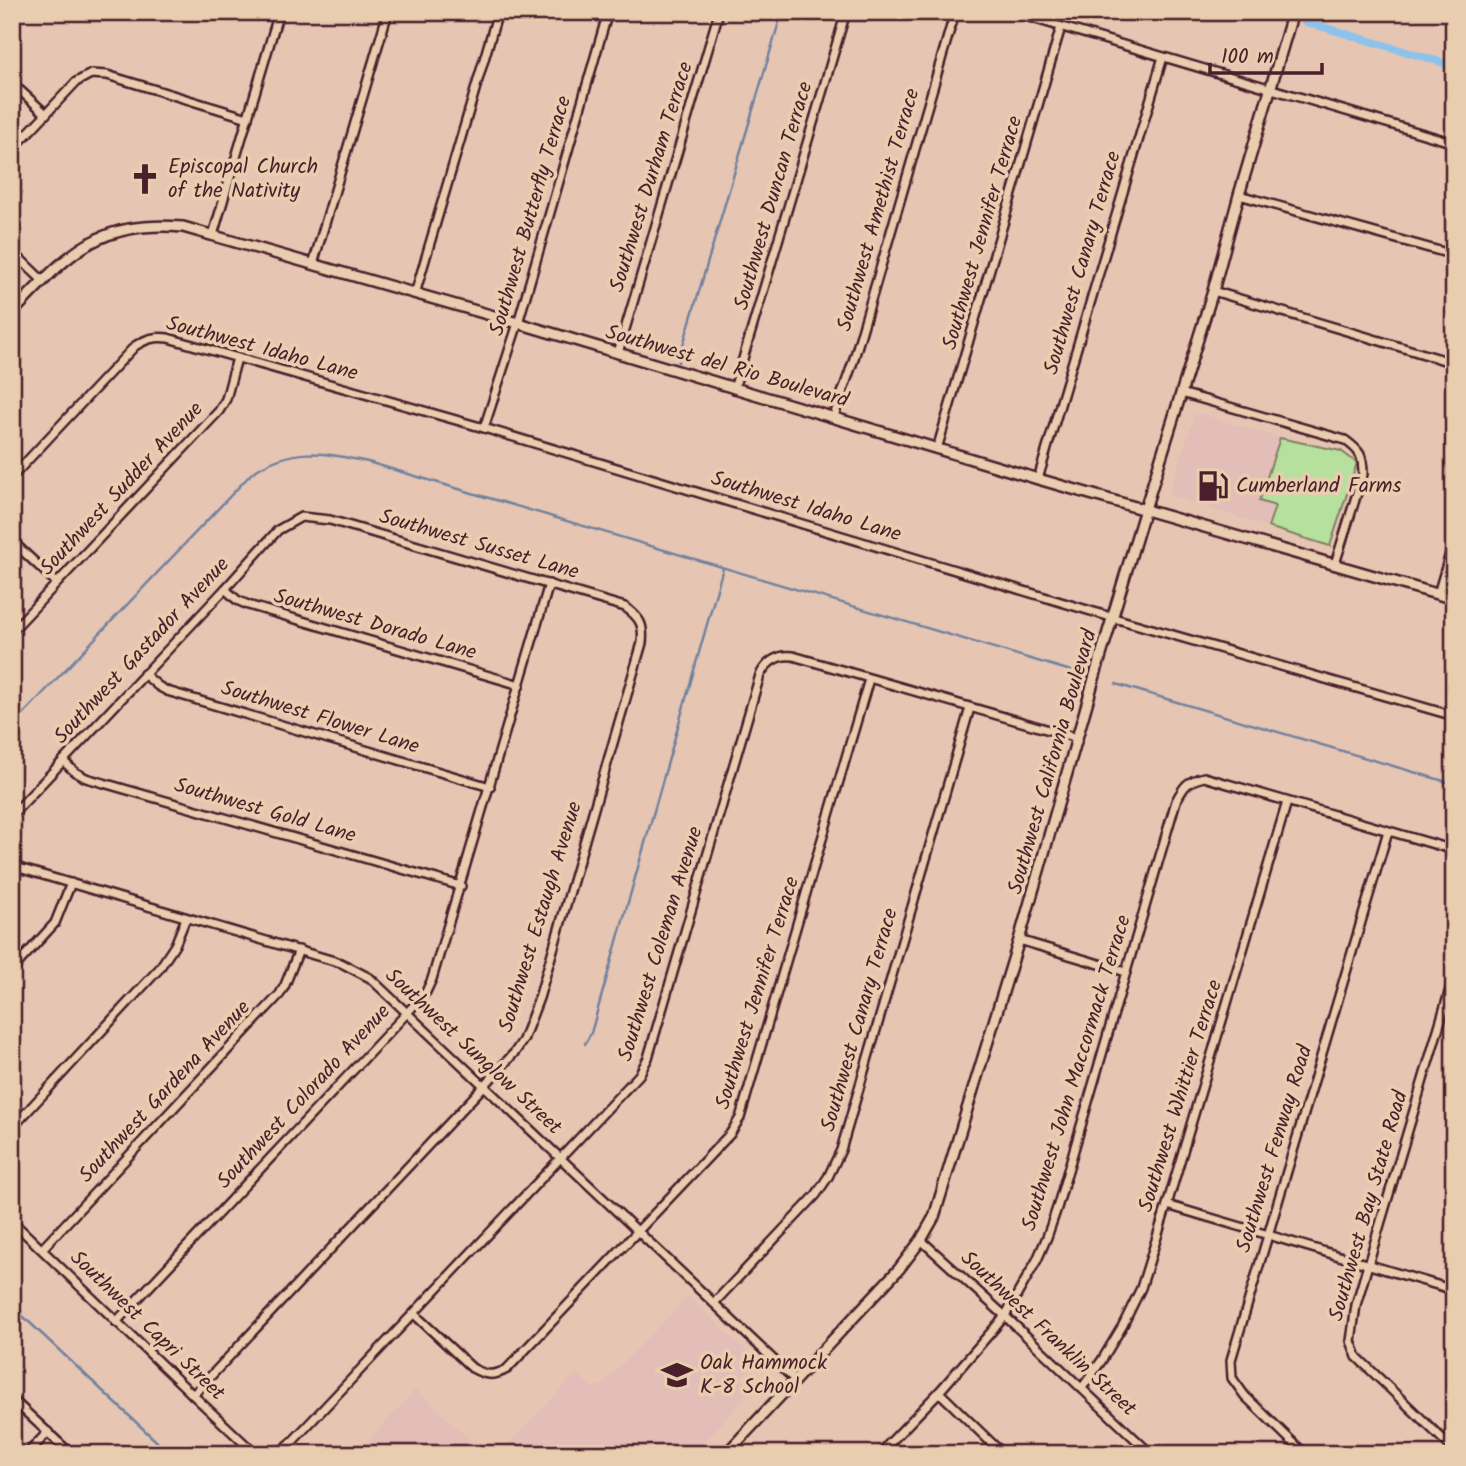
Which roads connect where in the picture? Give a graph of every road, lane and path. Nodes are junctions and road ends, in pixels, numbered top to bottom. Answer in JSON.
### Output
{"nodes":[{"id":1,"x":262,"y":12,"type":"edge"},
{"id":2,"x":388,"y":12,"type":"edge"},
{"id":3,"x":498,"y":12,"type":"edge"},
{"id":4,"x":608,"y":12,"type":"edge"},
{"id":5,"x":719,"y":12,"type":"edge"},
{"id":6,"x":846,"y":12,"type":"edge"},
{"id":7,"x":955,"y":12,"type":"edge"},
{"id":8,"x":1012,"y":12,"type":"edge"},
{"id":9,"x":1293,"y":12,"type":"edge"},
{"id":10,"x":278,"y":15,"type":"edge"},
{"id":11,"x":1061,"y":27,"type":"junction"},
{"id":12,"x":1163,"y":57,"type":"junction"},
{"id":13,"x":12,"y":83,"type":"edge"},
{"id":14,"x":1270,"y":89,"type":"junction"},
{"id":15,"x":46,"y":114,"type":"junction"},
{"id":16,"x":248,"y":118,"type":"junction"},
{"id":17,"x":1454,"y":143,"type":"edge"},
{"id":18,"x":12,"y":150,"type":"edge"},
{"id":19,"x":1239,"y":195,"type":"junction"},
{"id":20,"x":213,"y":234,"type":"junction"},
{"id":21,"x":12,"y":251,"type":"edge"},
{"id":22,"x":1454,"y":255,"type":"edge"},
{"id":23,"x":313,"y":264,"type":"junction"},
{"id":24,"x":43,"y":281,"type":"junction"},
{"id":25,"x":1213,"y":291,"type":"junction"},
{"id":26,"x":415,"y":294,"type":"junction"},
{"id":27,"x":12,"y":313,"type":"edge"},
{"id":28,"x":519,"y":323,"type":"junction"},
{"id":29,"x":618,"y":353,"type":"junction"},
{"id":30,"x":237,"y":358,"type":"junction"},
{"id":31,"x":1454,"y":363,"type":"edge"},
{"id":32,"x":734,"y":389,"type":"junction"},
{"id":33,"x":1181,"y":393,"type":"junction"},
{"id":34,"x":834,"y":416,"type":"junction"},
{"id":35,"x":484,"y":428,"type":"junction"},
{"id":36,"x":937,"y":449,"type":"junction"},
{"id":37,"x":12,"y":477,"type":"edge"},
{"id":38,"x":1038,"y":478,"type":"junction"},
{"id":39,"x":1146,"y":509,"type":"junction"},
{"id":40,"x":301,"y":517,"type":"joint"},
{"id":41,"x":1454,"y":540,"type":"edge"},
{"id":42,"x":12,"y":541,"type":"edge"},
{"id":43,"x":1335,"y":564,"type":"junction"},
{"id":44,"x":57,"y":583,"type":"junction"},
{"id":45,"x":549,"y":584,"type":"junction"},
{"id":46,"x":225,"y":589,"type":"junction"},
{"id":47,"x":1438,"y":594,"type":"junction"},
{"id":48,"x":1454,"y":599,"type":"edge"},
{"id":49,"x":1114,"y":618,"type":"junction"},
{"id":50,"x":641,"y":622,"type":"joint"},
{"id":51,"x":12,"y":631,"type":"edge"},
{"id":52,"x":144,"y":674,"type":"junction"},
{"id":53,"x":869,"y":679,"type":"junction"},
{"id":54,"x":520,"y":685,"type":"junction"},
{"id":55,"x":970,"y":708,"type":"junction"},
{"id":56,"x":1454,"y":716,"type":"edge"},
{"id":57,"x":1077,"y":738,"type":"junction"},
{"id":58,"x":63,"y":761,"type":"junction"},
{"id":59,"x":490,"y":787,"type":"junction"},
{"id":60,"x":1287,"y":802,"type":"junction"},
{"id":61,"x":12,"y":815,"type":"edge"},
{"id":62,"x":1388,"y":831,"type":"junction"},
{"id":63,"x":1454,"y":850,"type":"edge"},
{"id":64,"x":12,"y":866,"type":"edge"},
{"id":65,"x":71,"y":883,"type":"junction"},
{"id":66,"x":461,"y":886,"type":"junction"},
{"id":67,"x":186,"y":918,"type":"junction"},
{"id":68,"x":1019,"y":940,"type":"junction"},
{"id":69,"x":299,"y":950,"type":"junction"},
{"id":70,"x":12,"y":970,"type":"edge"},
{"id":71,"x":1126,"y":972,"type":"junction"},
{"id":72,"x":1454,"y":976,"type":"edge"},
{"id":73,"x":408,"y":1013,"type":"junction"},
{"id":74,"x":485,"y":1085,"type":"junction"},
{"id":75,"x":12,"y":1128,"type":"edge"},
{"id":76,"x":561,"y":1158,"type":"junction"},
{"id":77,"x":1167,"y":1205,"type":"junction"},
{"id":78,"x":12,"y":1221,"type":"edge"},
{"id":79,"x":637,"y":1230,"type":"junction"},
{"id":80,"x":1267,"y":1236,"type":"junction"},
{"id":81,"x":921,"y":1240,"type":"junction"},
{"id":82,"x":42,"y":1249,"type":"junction"},
{"id":83,"x":1368,"y":1265,"type":"junction"},
{"id":84,"x":1454,"y":1290,"type":"edge"},
{"id":85,"x":714,"y":1303,"type":"junction"},
{"id":86,"x":414,"y":1314,"type":"junction"},
{"id":87,"x":1005,"y":1316,"type":"junction"},
{"id":88,"x":116,"y":1322,"type":"junction"},
{"id":89,"x":795,"y":1380,"type":"junction"},
{"id":90,"x":1082,"y":1388,"type":"junction"},
{"id":91,"x":939,"y":1392,"type":"junction"},
{"id":92,"x":192,"y":1395,"type":"junction"},
{"id":93,"x":12,"y":1399,"type":"edge"},
{"id":94,"x":48,"y":1432,"type":"junction"},
{"id":95,"x":1454,"y":1450,"type":"edge"},
{"id":96,"x":27,"y":1454,"type":"edge"},
{"id":97,"x":71,"y":1454,"type":"edge"},
{"id":98,"x":260,"y":1454,"type":"edge"},
{"id":99,"x":277,"y":1454,"type":"edge"},
{"id":100,"x":726,"y":1454,"type":"edge"},
{"id":101,"x":881,"y":1454,"type":"edge"},
{"id":102,"x":1003,"y":1454,"type":"edge"},
{"id":103,"x":1152,"y":1454,"type":"edge"},
{"id":104,"x":1305,"y":1454,"type":"edge"}],
"edges":[{"from":1,"to":10,"type":"street"},
{"from":2,"to":23,"type":"street"},
{"from":3,"to":26,"type":"street"},
{"from":4,"to":28,"type":"street","name":"Southwest Butterfly Terrace"},
{"from":5,"to":29,"type":"street","name":"Southwest Durham Terrace"},
{"from":6,"to":32,"type":"street","name":"Southwest Duncan Terrace"},
{"from":7,"to":34,"type":"street","name":"Southwest Amethist Terrace"},
{"from":8,"to":11,"type":"street"},
{"from":9,"to":14,"type":"street","name":"Southwest California Boulevard"},
{"from":10,"to":16,"type":"street"},
{"from":11,"to":12,"type":"street"},
{"from":11,"to":36,"type":"street","name":"Southwest Jennifer Terrace"},
{"from":12,"to":14,"type":"street"},
{"from":12,"to":38,"type":"street","name":"Southwest Canary Terrace"},
{"from":13,"to":15,"type":"street"},
{"from":14,"to":17,"type":"street"},
{"from":14,"to":19,"type":"street","name":"Southwest California Boulevard"},
{"from":15,"to":16,"type":"street"},
{"from":15,"to":18,"type":"street"},
{"from":16,"to":20,"type":"street"},
{"from":19,"to":22,"type":"street"},
{"from":19,"to":25,"type":"street","name":"Southwest California Boulevard"},
{"from":20,"to":23,"type":"street","name":"Southwest del Rio Boulevard"},
{"from":20,"to":24,"type":"street","name":"Southwest del Rio Boulevard"},
{"from":21,"to":24,"type":"street"},
{"from":23,"to":26,"type":"street","name":"Southwest del Rio Boulevard"},
{"from":24,"to":27,"type":"street","name":"Southwest del Rio Boulevard"},
{"from":25,"to":31,"type":"street"},
{"from":25,"to":33,"type":"street","name":"Southwest California Boulevard"},
{"from":26,"to":28,"type":"street","name":"Southwest del Rio Boulevard"},
{"from":28,"to":29,"type":"street","name":"Southwest del Rio Boulevard"},
{"from":28,"to":35,"type":"street","name":"Southwest Butterfly Terrace"},
{"from":29,"to":32,"type":"street","name":"Southwest del Rio Boulevard"},
{"from":30,"to":35,"type":"street","name":"Southwest Idaho Lane"},
{"from":30,"to":37,"type":"street","name":"Southwest Idaho Lane"},
{"from":30,"to":44,"type":"street","name":"Southwest Sudder Avenue"},
{"from":32,"to":34,"type":"street","name":"Southwest del Rio Boulevard"},
{"from":33,"to":39,"type":"street","name":"Southwest California Boulevard"},
{"from":33,"to":43,"type":"street"},
{"from":34,"to":36,"type":"street","name":"Southwest del Rio Boulevard"},
{"from":35,"to":49,"type":"street","name":"Southwest Idaho Lane"},
{"from":36,"to":38,"type":"street","name":"Southwest del Rio Boulevard"},
{"from":38,"to":39,"type":"street","name":"Southwest del Rio Boulevard"},
{"from":39,"to":43,"type":"street","name":"Southwest del Rio Boulevard"},
{"from":39,"to":49,"type":"street","name":"Southwest California Boulevard"},
{"from":40,"to":45,"type":"street","name":"Southwest Susset Lane"},
{"from":40,"to":46,"type":"street","name":"Southwest Gastador Avenue"},
{"from":41,"to":47,"type":"street"},
{"from":42,"to":44,"type":"street"},
{"from":43,"to":47,"type":"street","name":"Southwest del Rio Boulevard"},
{"from":44,"to":51,"type":"street","name":"Southwest Sudder Avenue"},
{"from":45,"to":50,"type":"street","name":"Southwest Susset Lane"},
{"from":45,"to":54,"type":"street","name":"Southwest Colorado Avenue"},
{"from":46,"to":52,"type":"street","name":"Southwest Gastador Avenue"},
{"from":46,"to":54,"type":"street","name":"Southwest Dorado Lane"},
{"from":47,"to":48,"type":"street","name":"Southwest del Rio Boulevard"},
{"from":49,"to":56,"type":"street","name":"Southwest Idaho Lane"},
{"from":49,"to":57,"type":"street","name":"Southwest California Boulevard"},
{"from":50,"to":74,"type":"street","name":"Southwest Estaugh Avenue"},
{"from":52,"to":58,"type":"street","name":"Southwest Gastador Avenue"},
{"from":52,"to":59,"type":"street","name":"Southwest Flower Lane"},
{"from":53,"to":55,"type":"street"},
{"from":53,"to":76,"type":"street","name":"Southwest Coleman Avenue"},
{"from":53,"to":79,"type":"street","name":"Southwest Jennifer Terrace"},
{"from":54,"to":59,"type":"street","name":"Southwest Colorado Avenue"},
{"from":55,"to":57,"type":"street"},
{"from":55,"to":85,"type":"street","name":"Southwest Canary Terrace"},
{"from":57,"to":68,"type":"street","name":"Southwest California Boulevard"},
{"from":58,"to":61,"type":"street","name":"Southwest Gastador Avenue"},
{"from":58,"to":66,"type":"street","name":"Southwest Gold Lane"},
{"from":59,"to":66,"type":"street","name":"Southwest Colorado Avenue"},
{"from":60,"to":62,"type":"street"},
{"from":60,"to":71,"type":"street","name":"Southwest John Maccormack Terrace"},
{"from":60,"to":77,"type":"street","name":"Southwest Whittier Terrace"},
{"from":62,"to":63,"type":"street"},
{"from":62,"to":80,"type":"street","name":"Southwest Fenway Road"},
{"from":64,"to":65,"type":"street","name":"Southwest Sunglow Street"},
{"from":65,"to":67,"type":"street","name":"Southwest Sunglow Street"},
{"from":65,"to":70,"type":"street"},
{"from":66,"to":73,"type":"street","name":"Southwest Colorado Avenue"},
{"from":67,"to":69,"type":"street","name":"Southwest Sunglow Street"},
{"from":67,"to":75,"type":"street"},
{"from":68,"to":71,"type":"street"},
{"from":68,"to":81,"type":"street","name":"Southwest California Boulevard"},
{"from":69,"to":73,"type":"street","name":"Southwest Sunglow Street"},
{"from":69,"to":82,"type":"street","name":"Southwest Gardena Avenue"},
{"from":71,"to":87,"type":"street","name":"Southwest John Maccormack Terrace"},
{"from":72,"to":83,"type":"street","name":"Southwest Bay State Road"},
{"from":73,"to":74,"type":"street","name":"Southwest Sunglow Street"},
{"from":73,"to":88,"type":"street","name":"Southwest Colorado Avenue"},
{"from":74,"to":76,"type":"street","name":"Southwest Sunglow Street"},
{"from":74,"to":92,"type":"street","name":"Southwest Estaugh Avenue"},
{"from":76,"to":79,"type":"street","name":"Southwest Sunglow Street"},
{"from":76,"to":86,"type":"street","name":"Southwest Coleman Avenue"},
{"from":77,"to":80,"type":"street"},
{"from":77,"to":90,"type":"street","name":"Southwest Whittier Terrace"},
{"from":78,"to":82,"type":"street","name":"Southwest Capri Street"},
{"from":79,"to":85,"type":"street","name":"Southwest Sunglow Street"},
{"from":79,"to":86,"type":"street","name":"Southwest Jennifer Terrace"},
{"from":80,"to":83,"type":"street"},
{"from":80,"to":104,"type":"street","name":"Southwest Fenway Road"},
{"from":81,"to":87,"type":"street","name":"Southwest Franklin Street"},
{"from":81,"to":89,"type":"street","name":"Southwest California Boulevard"},
{"from":82,"to":88,"type":"street","name":"Southwest Capri Street"},
{"from":83,"to":84,"type":"street"},
{"from":83,"to":95,"type":"street","name":"Southwest Bay State Road"},
{"from":85,"to":89,"type":"street","name":"Southwest Sunglow Street"},
{"from":86,"to":99,"type":"street","name":"Southwest Coleman Avenue"},
{"from":87,"to":90,"type":"street","name":"Southwest Franklin Street"},
{"from":87,"to":91,"type":"street","name":"Southwest John Maccormack Terrace"},
{"from":88,"to":92,"type":"street","name":"Southwest Capri Street"},
{"from":89,"to":100,"type":"street","name":"Southwest California Boulevard"},
{"from":90,"to":103,"type":"street","name":"Southwest Franklin Street"},
{"from":91,"to":101,"type":"street","name":"Southwest John Maccormack Terrace"},
{"from":91,"to":102,"type":"street"},
{"from":92,"to":98,"type":"street","name":"Southwest Capri Street"},
{"from":93,"to":94,"type":"street"},
{"from":94,"to":96,"type":"street"},
{"from":94,"to":97,"type":"street"}]}
